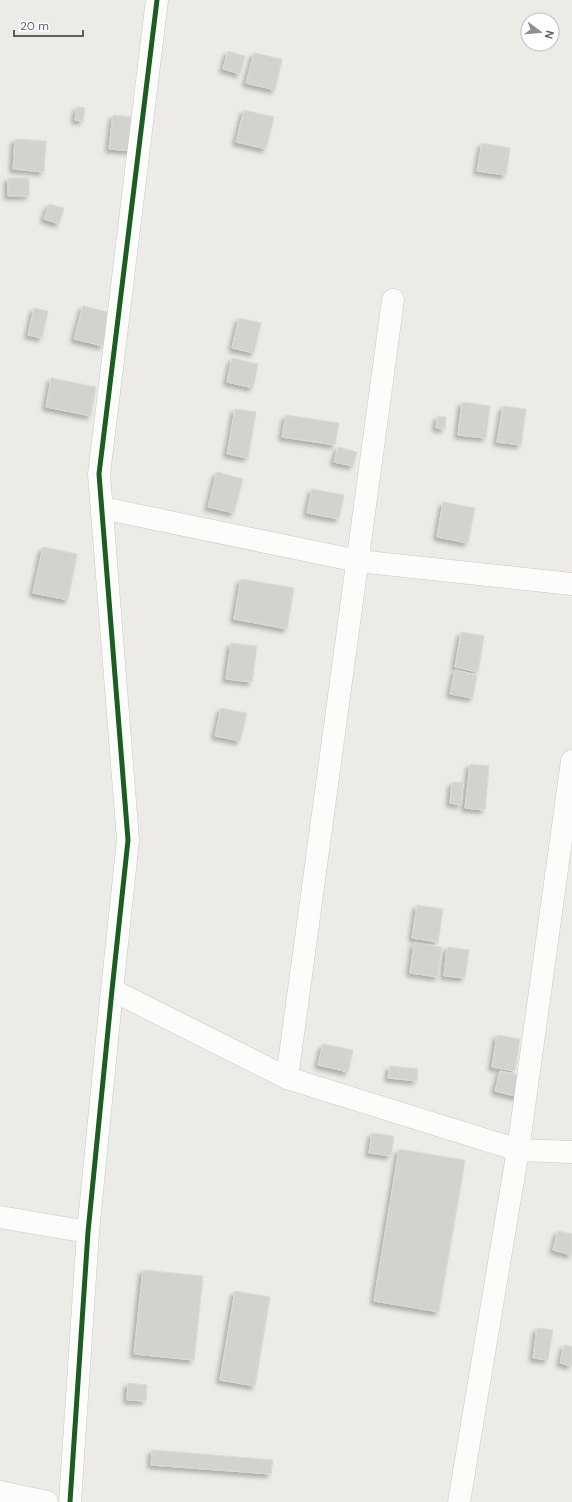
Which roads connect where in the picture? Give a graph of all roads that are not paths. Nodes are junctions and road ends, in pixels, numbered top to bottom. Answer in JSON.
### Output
{"nodes":[{"id":1,"x":157,"y":0,"type":"edge"},
{"id":2,"x":393,"y":300,"type":"dead end"},
{"id":3,"x":102,"y":508,"type":"junction"},
{"id":4,"x":358,"y":561,"type":"junction"},
{"id":5,"x":572,"y":584,"type":"edge"},
{"id":6,"x":572,"y":761,"type":"edge"},
{"id":7,"x":112,"y":990,"type":"junction"},
{"id":8,"x":287,"y":1078,"type":"junction"},
{"id":9,"x":518,"y":1150,"type":"junction"},
{"id":10,"x":572,"y":1152,"type":"edge"},
{"id":11,"x":0,"y":1217,"type":"edge"},
{"id":12,"x":88,"y":1232,"type":"junction"},
{"id":13,"x":0,"y":1492,"type":"edge"},
{"id":14,"x":47,"y":1502,"type":"edge"},
{"id":15,"x":70,"y":1502,"type":"edge"},
{"id":16,"x":459,"y":1502,"type":"edge"}],
"edges":[{"from":1,"to":3,"type":"street"},
{"from":2,"to":4,"type":"street"},
{"from":3,"to":4,"type":"street"},
{"from":3,"to":7,"type":"street"},
{"from":4,"to":5,"type":"street"},
{"from":4,"to":8,"type":"street"},
{"from":6,"to":9,"type":"street"},
{"from":7,"to":8,"type":"street"},
{"from":7,"to":12,"type":"street"},
{"from":8,"to":9,"type":"street"},
{"from":9,"to":10,"type":"street"},
{"from":9,"to":16,"type":"street"},
{"from":11,"to":12,"type":"street"},
{"from":12,"to":15,"type":"street"},
{"from":13,"to":14,"type":"street"}]}
